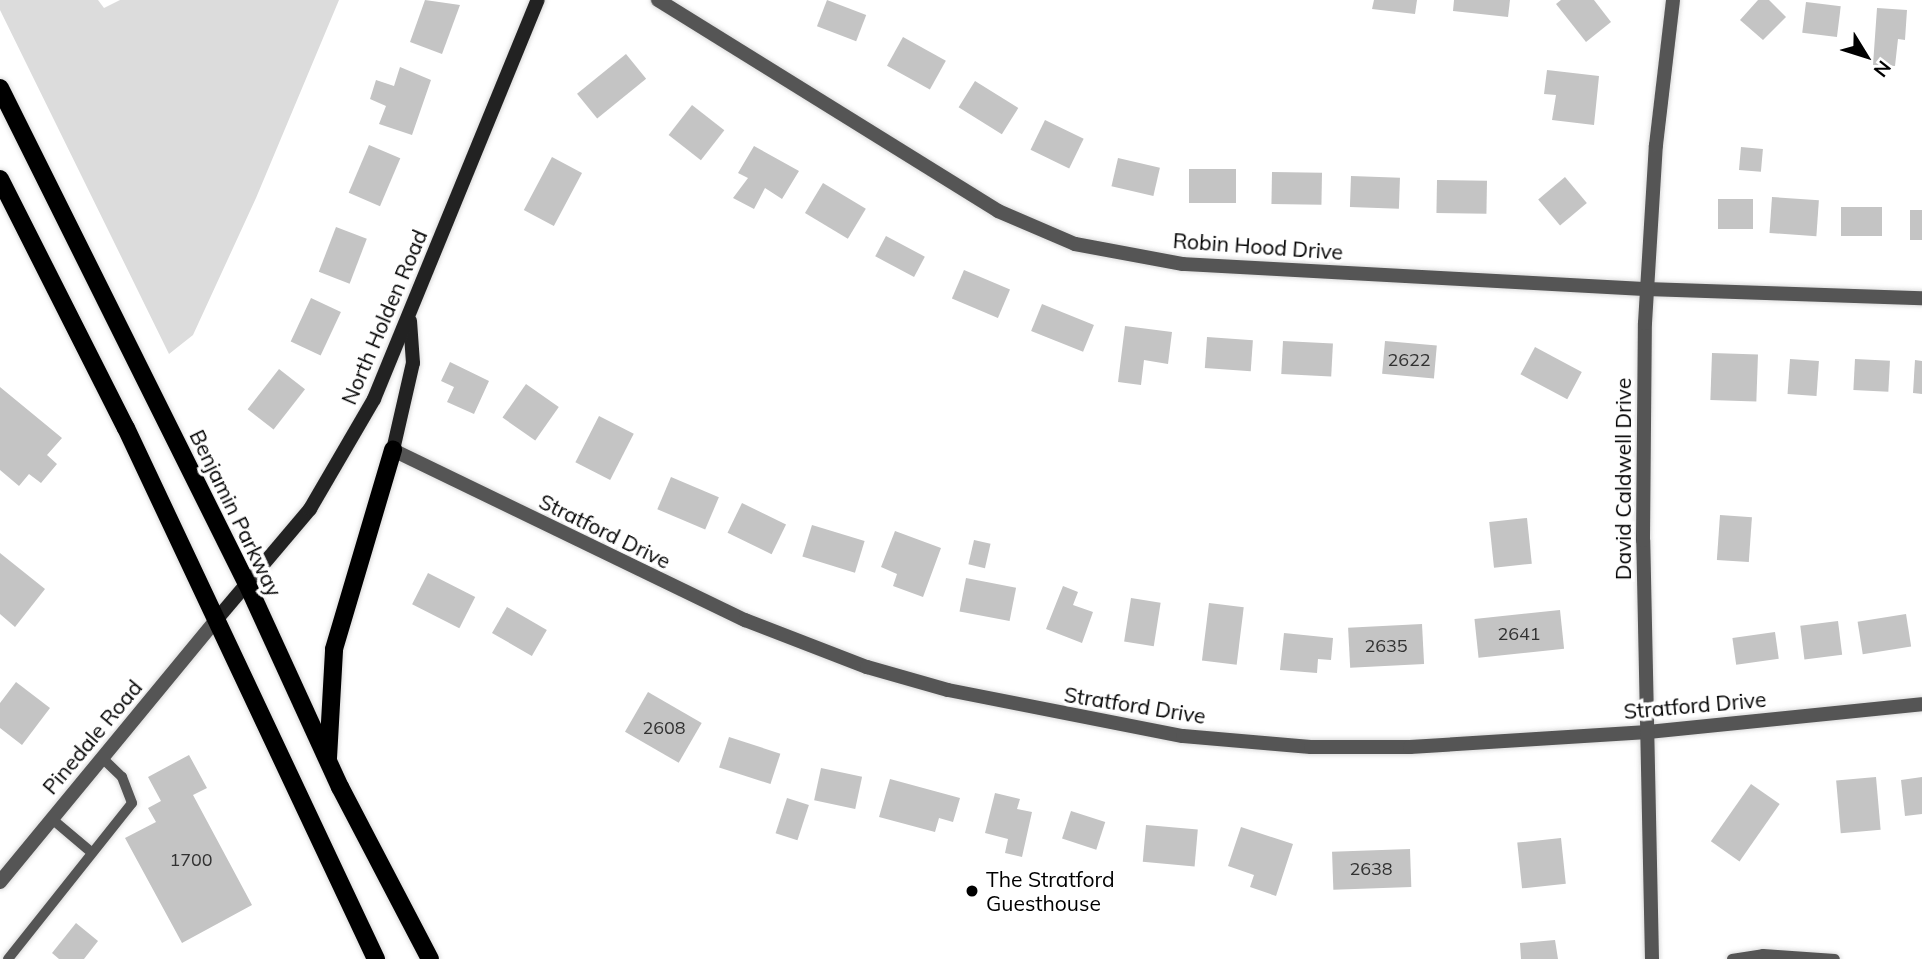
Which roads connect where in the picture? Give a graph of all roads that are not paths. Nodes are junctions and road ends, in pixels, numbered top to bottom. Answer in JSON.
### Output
{"nodes":[{"id":1,"x":538,"y":0,"type":"edge"},
{"id":2,"x":659,"y":0,"type":"edge"},
{"id":3,"x":1673,"y":0,"type":"edge"},
{"id":4,"x":0,"y":88,"type":"edge"},
{"id":5,"x":0,"y":179,"type":"edge"},
{"id":6,"x":1646,"y":289,"type":"junction"},
{"id":7,"x":1922,"y":298,"type":"edge"},
{"id":8,"x":410,"y":316,"type":"junction"},
{"id":9,"x":393,"y":450,"type":"junction"},
{"id":10,"x":247,"y":584,"type":"junction"},
{"id":11,"x":217,"y":620,"type":"junction"},
{"id":12,"x":1922,"y":704,"type":"edge"},
{"id":13,"x":1648,"y":732,"type":"junction"},
{"id":14,"x":102,"y":758,"type":"junction"},
{"id":15,"x":328,"y":762,"type":"junction"},
{"id":16,"x":52,"y":819,"type":"junction"},
{"id":17,"x":91,"y":852,"type":"junction"},
{"id":18,"x":0,"y":882,"type":"edge"},
{"id":19,"x":8,"y":959,"type":"edge"},
{"id":20,"x":376,"y":959,"type":"edge"},
{"id":21,"x":430,"y":959,"type":"edge"},
{"id":22,"x":1652,"y":959,"type":"edge"},
{"id":23,"x":1732,"y":959,"type":"edge"},
{"id":24,"x":1835,"y":959,"type":"edge"}],
"edges":[{"from":1,"to":8,"type":"main road","name":"North Holden Road"},
{"from":2,"to":6,"type":"street","name":"Robin Hood Drive"},
{"from":3,"to":6,"type":"street","name":"David Caldwell Drive"},
{"from":4,"to":10,"type":"main road","name":"Benjamin Parkway"},
{"from":5,"to":11,"type":"main road"},
{"from":6,"to":7,"type":"street","name":"Robin Hood Drive"},
{"from":6,"to":13,"type":"street","name":"David Caldwell Drive"},
{"from":8,"to":9,"type":"main road"},
{"from":8,"to":10,"type":"main road","name":"North Holden Road"},
{"from":9,"to":13,"type":"street","name":"Stratford Drive"},
{"from":9,"to":15,"type":"main road"},
{"from":10,"to":11,"type":"main road","name":"North Holden Road"},
{"from":10,"to":15,"type":"main road","name":"Benjamin Parkway"},
{"from":11,"to":14,"type":"street","name":"Pinedale Road"},
{"from":11,"to":20,"type":"main road"},
{"from":12,"to":13,"type":"street","name":"Stratford Drive"},
{"from":13,"to":22,"type":"street","name":"David Caldwell Drive"},
{"from":14,"to":16,"type":"street","name":"Pinedale Road"},
{"from":14,"to":17,"type":"lane"},
{"from":15,"to":21,"type":"main road","name":"Benjamin Parkway"},
{"from":16,"to":17,"type":"lane"},
{"from":16,"to":18,"type":"street","name":"Pinedale Road"},
{"from":17,"to":19,"type":"lane"},
{"from":23,"to":24,"type":"lane"}]}
